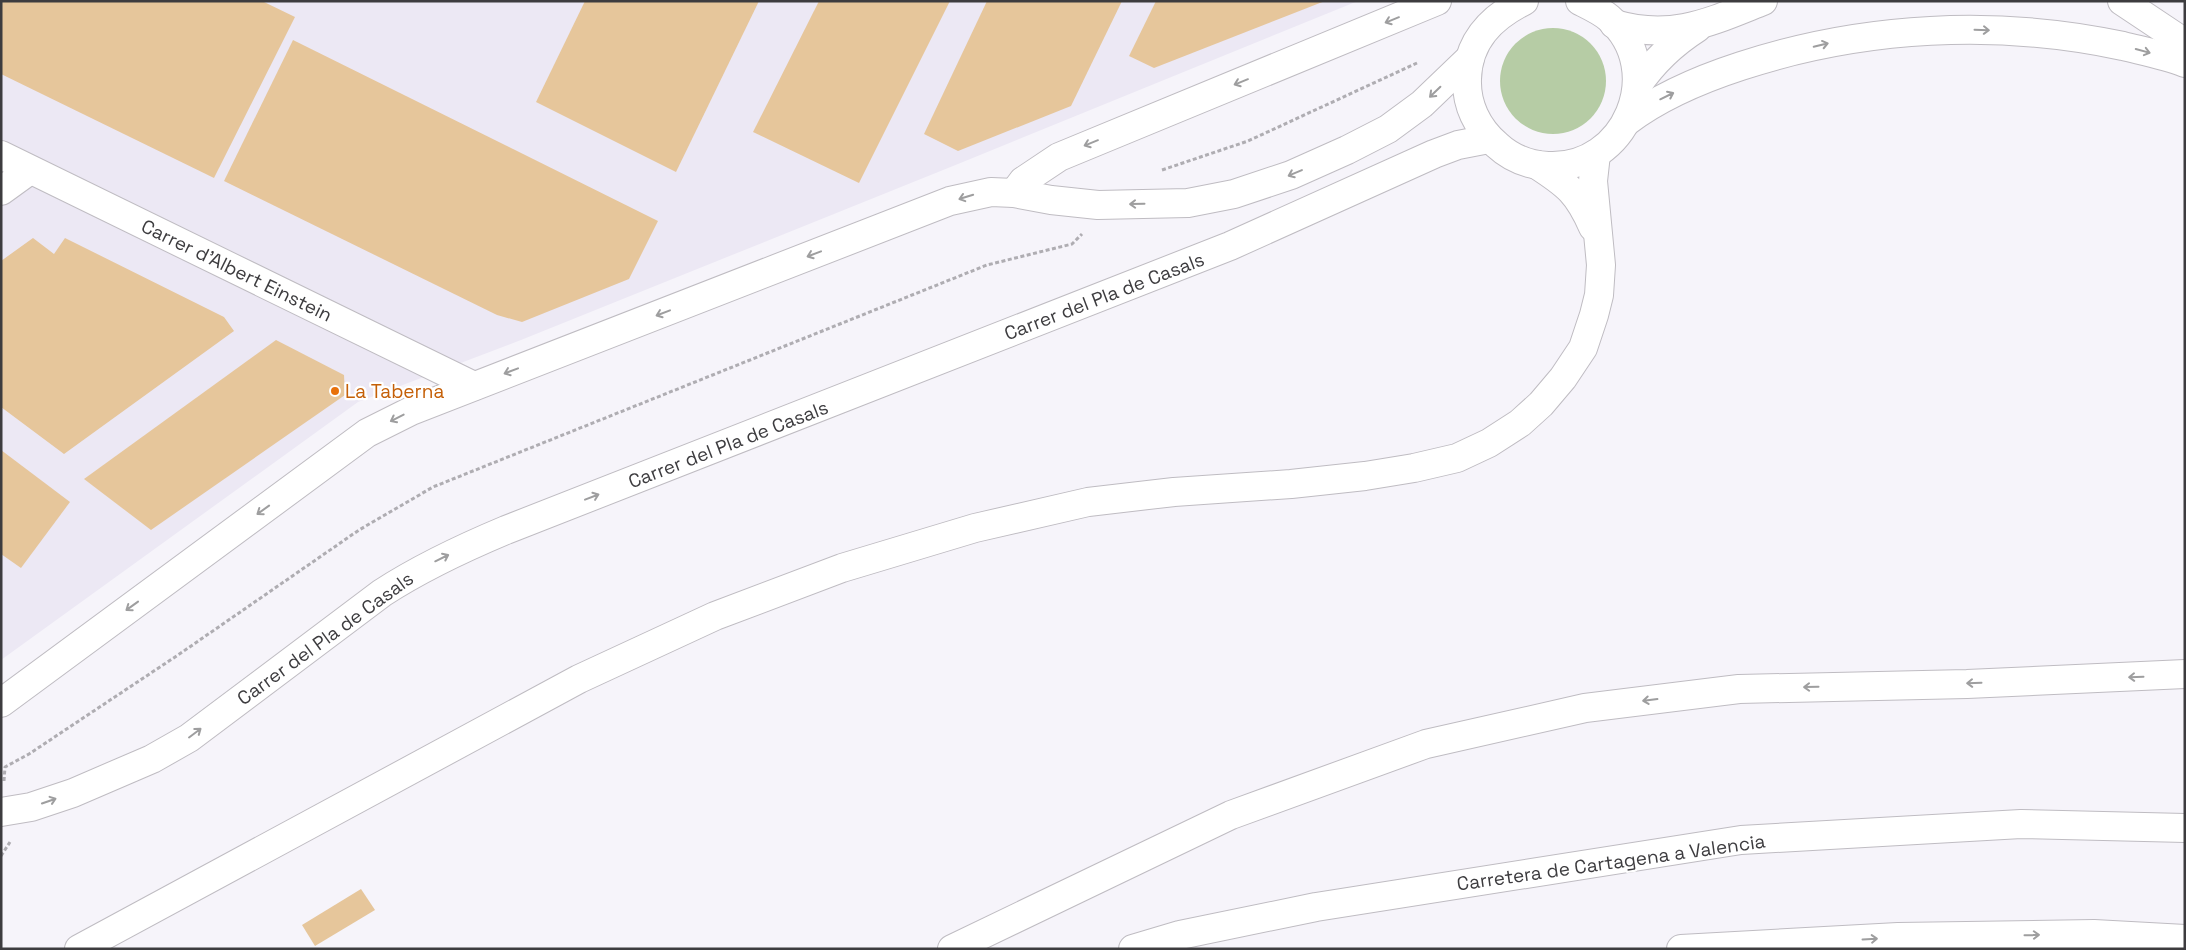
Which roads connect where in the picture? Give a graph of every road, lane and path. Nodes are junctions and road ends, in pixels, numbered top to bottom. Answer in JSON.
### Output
{"nodes":[{"id":1,"x":1437,"y":1,"type":"edge"},
{"id":2,"x":1524,"y":1,"type":"edge"},
{"id":3,"x":1580,"y":1,"type":"edge"},
{"id":4,"x":1763,"y":1,"type":"edge"},
{"id":5,"x":2122,"y":1,"type":"edge"},
{"id":6,"x":1614,"y":24,"type":"junction"},
{"id":7,"x":1703,"y":25,"type":"junction"},
{"id":8,"x":2185,"y":43,"type":"edge"},
{"id":9,"x":1470,"y":58,"type":"junction"},
{"id":10,"x":1424,"y":60,"type":"dead end"},
{"id":11,"x":2185,"y":63,"type":"edge"},
{"id":12,"x":1637,"y":86,"type":"junction"},
{"id":13,"x":1626,"y":122,"type":"junction"},
{"id":14,"x":1489,"y":139,"type":"junction"},
{"id":15,"x":1596,"y":154,"type":"junction"},
{"id":16,"x":1,"y":155,"type":"edge"},
{"id":17,"x":1537,"y":165,"type":"junction"},
{"id":18,"x":30,"y":170,"type":"junction"},
{"id":19,"x":1159,"y":171,"type":"dead end"},
{"id":20,"x":1,"y":191,"type":"edge"},
{"id":21,"x":1014,"y":193,"type":"junction"},
{"id":22,"x":1098,"y":205,"type":"junction"},
{"id":23,"x":1597,"y":236,"type":"junction"},
{"id":24,"x":474,"y":386,"type":"junction"},
{"id":25,"x":2185,"y":674,"type":"edge"},
{"id":26,"x":1,"y":703,"type":"edge"},
{"id":27,"x":7,"y":811,"type":"edge"},
{"id":28,"x":2185,"y":828,"type":"edge"},
{"id":29,"x":1,"y":856,"type":"edge"},
{"id":30,"x":2185,"y":939,"type":"edge"},
{"id":31,"x":79,"y":949,"type":"edge"},
{"id":32,"x":952,"y":949,"type":"edge"},
{"id":33,"x":1133,"y":949,"type":"edge"},
{"id":34,"x":1681,"y":949,"type":"edge"}],
"edges":[{"from":1,"to":21,"type":"main road","one_way":true},
{"from":2,"to":9,"type":"main road"},
{"from":3,"to":6,"type":"main road"},
{"from":4,"to":7,"type":"main road"},
{"from":5,"to":8,"type":"main road"},
{"from":6,"to":7,"type":"main road"},
{"from":6,"to":12,"type":"main road"},
{"from":7,"to":12,"type":"main road"},
{"from":9,"to":14,"type":"main road"},
{"from":9,"to":22,"type":"main road","one_way":true},
{"from":10,"to":19,"type":"path"},
{"from":13,"to":11,"type":"main road","one_way":true},
{"from":12,"to":13,"type":"main road"},
{"from":13,"to":15,"type":"main road"},
{"from":14,"to":17,"type":"main road"},
{"from":27,"to":14,"type":"main road","name":"Carrer del Pla de Casals","one_way":true},
{"from":15,"to":17,"type":"main road"},
{"from":15,"to":23,"type":"main road"},
{"from":16,"to":18,"type":"main road","name":"Carrer d'Albert Einstein"},
{"from":17,"to":23,"type":"main road"},
{"from":18,"to":20,"type":"main road"},
{"from":18,"to":24,"type":"main road","name":"Carrer d'Albert Einstein"},
{"from":21,"to":22,"type":"main road"},
{"from":21,"to":24,"type":"main road","one_way":true},
{"from":22,"to":27,"type":"path"},
{"from":23,"to":31,"type":"main road"},
{"from":24,"to":26,"type":"main road","one_way":true},
{"from":25,"to":32,"type":"main road","one_way":true},
{"from":27,"to":29,"type":"path"},
{"from":28,"to":33,"type":"main road","name":"Carretera de Cartagena a Valencia"},
{"from":34,"to":30,"type":"main road","one_way":true}]}
